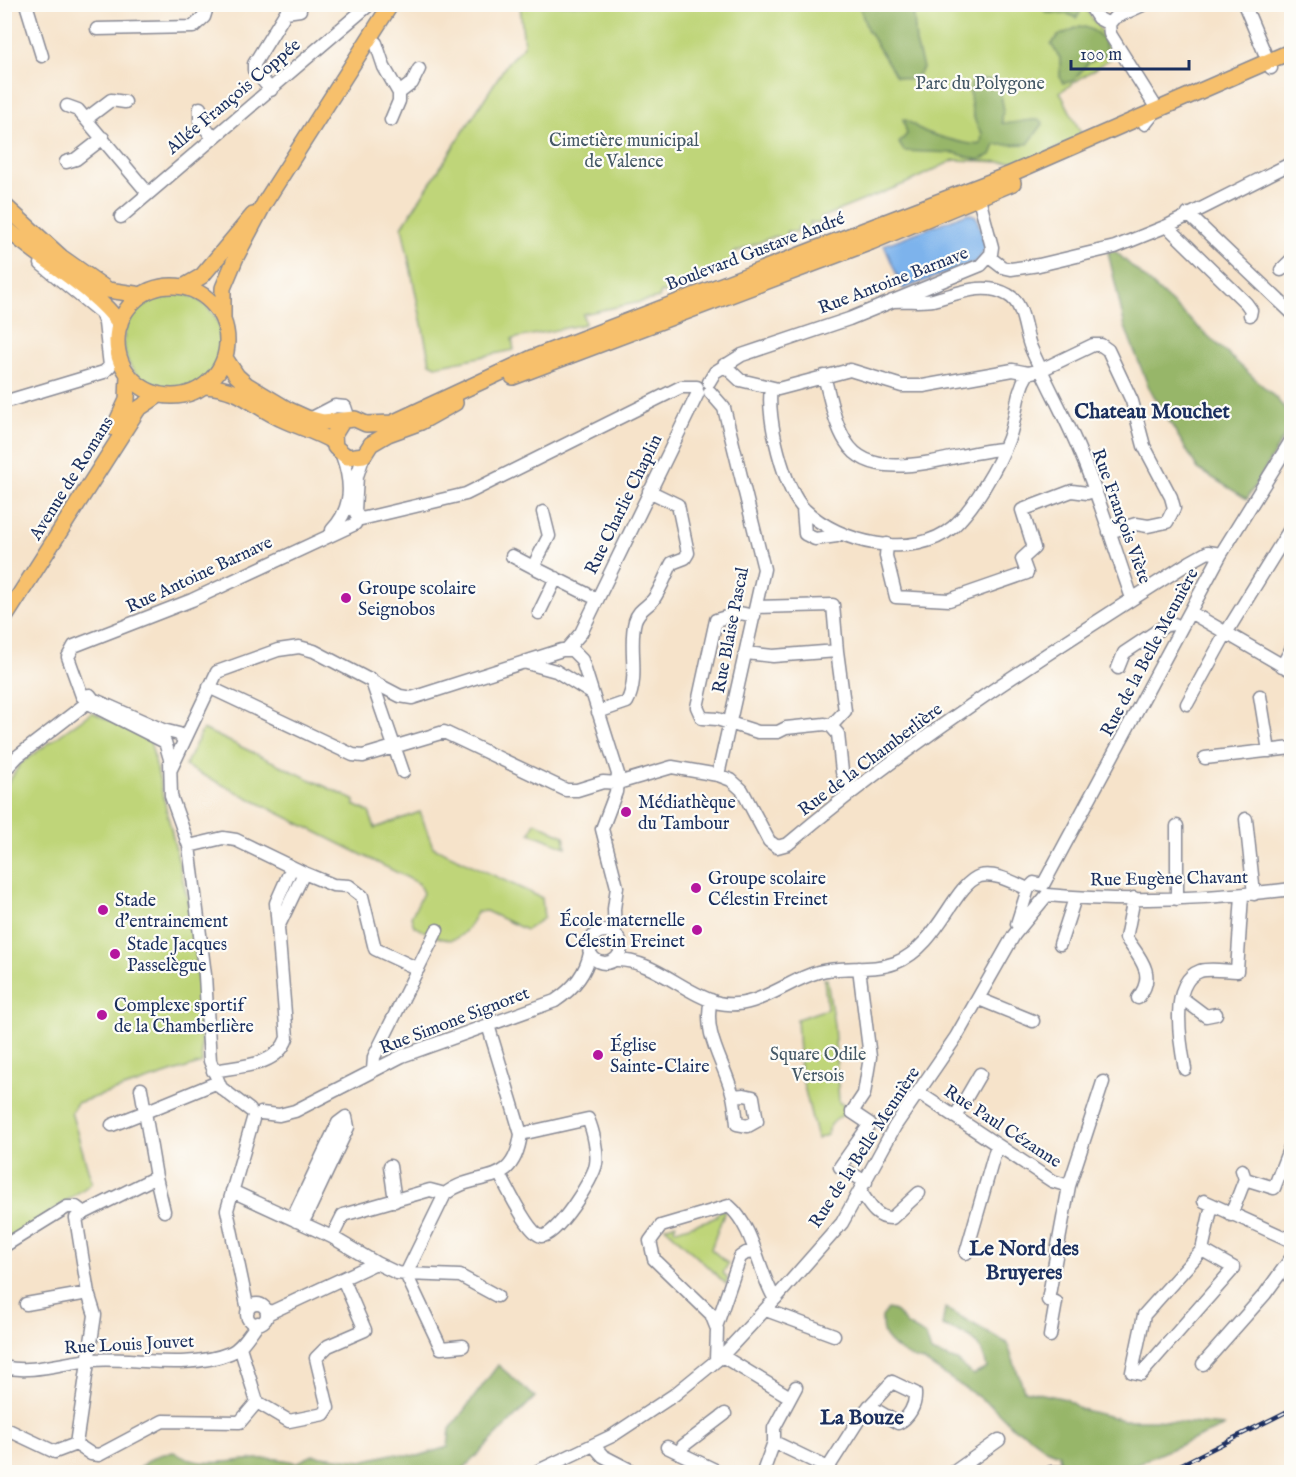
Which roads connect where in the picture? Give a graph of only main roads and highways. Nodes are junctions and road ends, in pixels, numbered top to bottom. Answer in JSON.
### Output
{"nodes":[{"id":1,"x":391,"y":4,"type":"edge"},
{"id":2,"x":1292,"y":51,"type":"edge"},
{"id":3,"x":1292,"y":59,"type":"edge"},
{"id":4,"x":1270,"y":65,"type":"junction"},
{"id":5,"x":1089,"y":146,"type":"junction"},
{"id":6,"x":266,"y":202,"type":"junction"},
{"id":7,"x":4,"y":205,"type":"edge"},
{"id":8,"x":4,"y":226,"type":"edge"},
{"id":9,"x":85,"y":287,"type":"junction"},
{"id":10,"x":183,"y":287,"type":"junction"},
{"id":11,"x":142,"y":295,"type":"junction"},
{"id":12,"x":223,"y":318,"type":"junction"},
{"id":13,"x":120,"y":324,"type":"junction"},
{"id":14,"x":225,"y":358,"type":"junction"},
{"id":15,"x":128,"y":374,"type":"junction"},
{"id":16,"x":205,"y":386,"type":"junction"},
{"id":17,"x":159,"y":395,"type":"junction"},
{"id":18,"x":346,"y":421,"type":"junction"},
{"id":19,"x":366,"y":424,"type":"junction"},
{"id":20,"x":338,"y":448,"type":"junction"},
{"id":21,"x":368,"y":449,"type":"junction"},
{"id":22,"x":4,"y":602,"type":"edge"},
{"id":23,"x":4,"y":619,"type":"edge"}],
"edges":[{"from":1,"to":6,"type":"main road"},
{"from":2,"to":4,"type":"main road"},
{"from":3,"to":4,"type":"main road"},
{"from":4,"to":5,"type":"main road","name":"Boulevard Gustave André"},
{"from":4,"to":5,"type":"main road","name":"Boulevard Gustave André"},
{"from":5,"to":19,"type":"main road","name":"Boulevard Gustave André"},
{"from":5,"to":21,"type":"main road","name":"Boulevard Gustave André"},
{"from":6,"to":10,"type":"main road"},
{"from":6,"to":12,"type":"main road"},
{"from":7,"to":9,"type":"main road"},
{"from":8,"to":9,"type":"main road"},
{"from":9,"to":11,"type":"main road"},
{"from":9,"to":13,"type":"main road"},
{"from":10,"to":11,"type":"main road"},
{"from":10,"to":12,"type":"main road"},
{"from":11,"to":13,"type":"main road"},
{"from":12,"to":14,"type":"main road"},
{"from":13,"to":15,"type":"main road"},
{"from":14,"to":16,"type":"main road"},
{"from":14,"to":18,"type":"main road","name":"Boulevard Gustave André"},
{"from":15,"to":17,"type":"main road"},
{"from":15,"to":22,"type":"main road","name":"Avenue de Romans"},
{"from":16,"to":17,"type":"main road"},
{"from":16,"to":20,"type":"main road"},
{"from":17,"to":23,"type":"main road","name":"Avenue de Romans"},
{"from":18,"to":19,"type":"main road","name":"Boulevard Gustave André"},
{"from":18,"to":20,"type":"main road"},
{"from":19,"to":21,"type":"main road"},
{"from":20,"to":21,"type":"main road","name":"Boulevard Gustave André"}]}
